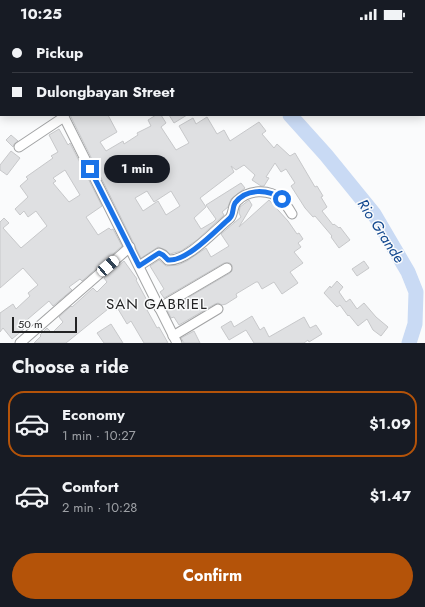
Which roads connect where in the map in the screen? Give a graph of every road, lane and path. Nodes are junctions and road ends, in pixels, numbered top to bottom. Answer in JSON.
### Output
{"nodes":[{"id":1,"x":64,"y":116,"type":"edge"},
{"id":2,"x":19,"y":147,"type":"dead end"},
{"id":3,"x":292,"y":214,"type":"dead end"},
{"id":4,"x":130,"y":247,"type":"junction"},
{"id":5,"x":139,"y":266,"type":"junction"},
{"id":6,"x":227,"y":268,"type":"dead end"},
{"id":7,"x":159,"y":308,"type":"junction"},
{"id":8,"x":218,"y":309,"type":"dead end"},
{"id":9,"x":175,"y":339,"type":"edge"},
{"id":10,"x":20,"y":343,"type":"edge"}],
"edges":[{"from":1,"to":2,"type":"street"},
{"from":1,"to":4,"type":"street"},
{"from":3,"to":5,"type":"street"},
{"from":4,"to":5,"type":"street"},
{"from":4,"to":10,"type":"street"},
{"from":5,"to":7,"type":"street"},
{"from":6,"to":7,"type":"street"},
{"from":7,"to":9,"type":"street"},
{"from":8,"to":9,"type":"street"}]}
